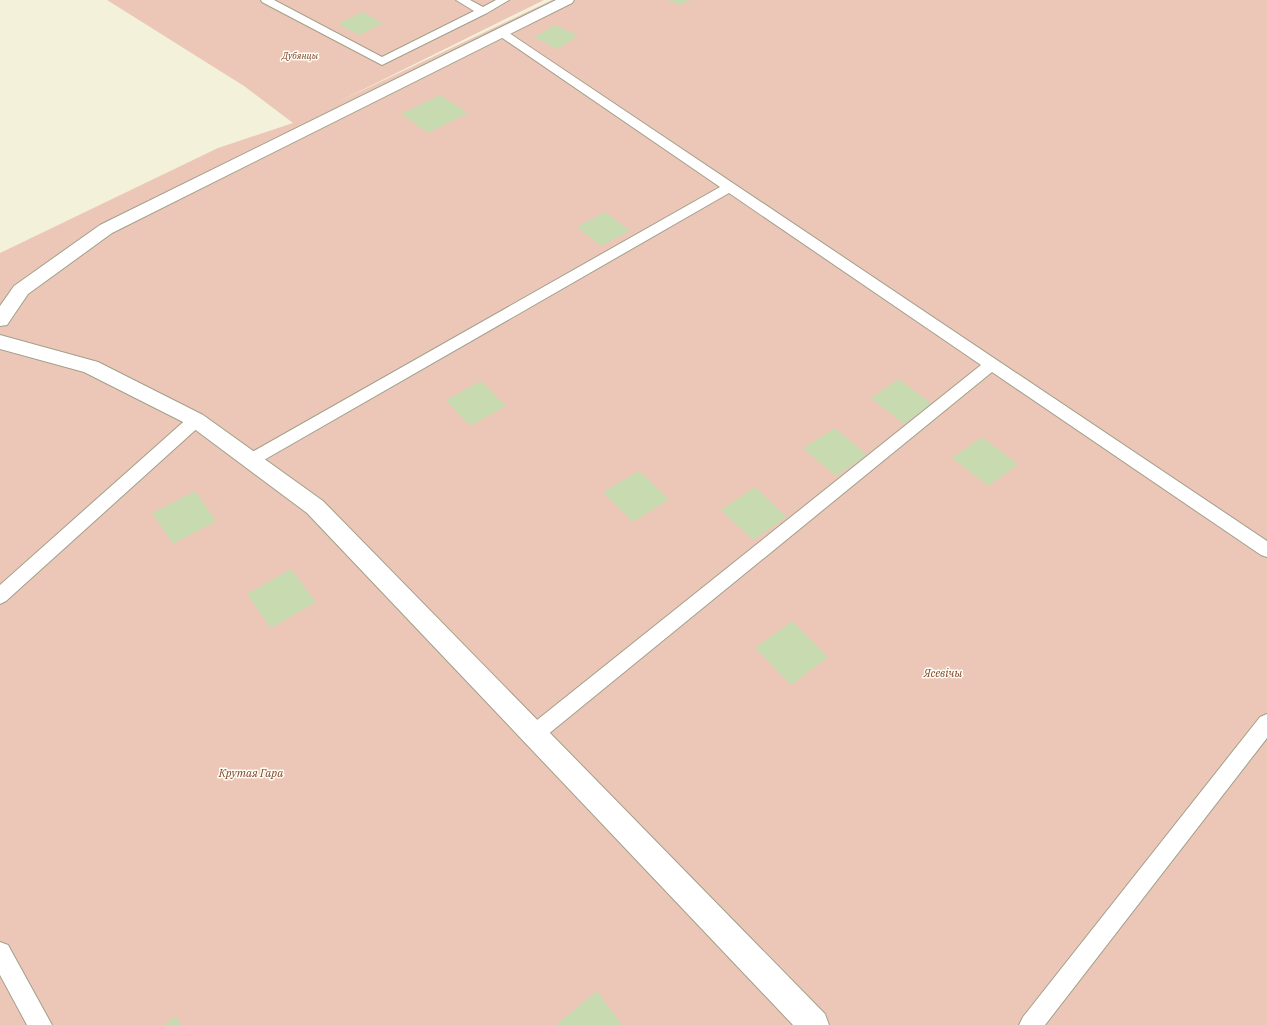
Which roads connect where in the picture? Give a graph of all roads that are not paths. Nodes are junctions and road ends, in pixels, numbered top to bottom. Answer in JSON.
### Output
{"nodes":[{"id":1,"x":266,"y":0,"type":"edge"},
{"id":2,"x":461,"y":0,"type":"edge"},
{"id":3,"x":504,"y":0,"type":"edge"},
{"id":4,"x":567,"y":0,"type":"edge"},
{"id":5,"x":483,"y":11,"type":"junction"},
{"id":6,"x":502,"y":32,"type":"junction"},
{"id":7,"x":730,"y":187,"type":"junction"},
{"id":8,"x":0,"y":320,"type":"edge"},
{"id":9,"x":0,"y":342,"type":"edge"},
{"id":10,"x":992,"y":364,"type":"junction"},
{"id":11,"x":196,"y":420,"type":"junction"},
{"id":12,"x":251,"y":460,"type":"junction"},
{"id":13,"x":1267,"y":550,"type":"edge"},
{"id":14,"x":0,"y":596,"type":"edge"},
{"id":15,"x":1267,"y":723,"type":"edge"},
{"id":16,"x":534,"y":734,"type":"junction"},
{"id":17,"x":0,"y":952,"type":"edge"},
{"id":18,"x":40,"y":1025,"type":"edge"},
{"id":19,"x":814,"y":1025,"type":"edge"},
{"id":20,"x":1031,"y":1025,"type":"edge"}],
"edges":[{"from":1,"to":5,"type":"lane"},
{"from":2,"to":5,"type":"lane"},
{"from":3,"to":5,"type":"lane"},
{"from":4,"to":6,"type":"street"},
{"from":6,"to":7,"type":"lane"},
{"from":6,"to":8,"type":"street"},
{"from":7,"to":10,"type":"lane"},
{"from":7,"to":12,"type":"lane"},
{"from":9,"to":11,"type":"street"},
{"from":10,"to":13,"type":"lane"},
{"from":10,"to":16,"type":"lane"},
{"from":11,"to":12,"type":"street"},
{"from":11,"to":14,"type":"lane"},
{"from":12,"to":16,"type":"street"},
{"from":15,"to":20,"type":"lane"},
{"from":16,"to":19,"type":"street"},
{"from":17,"to":18,"type":"lane"}]}
